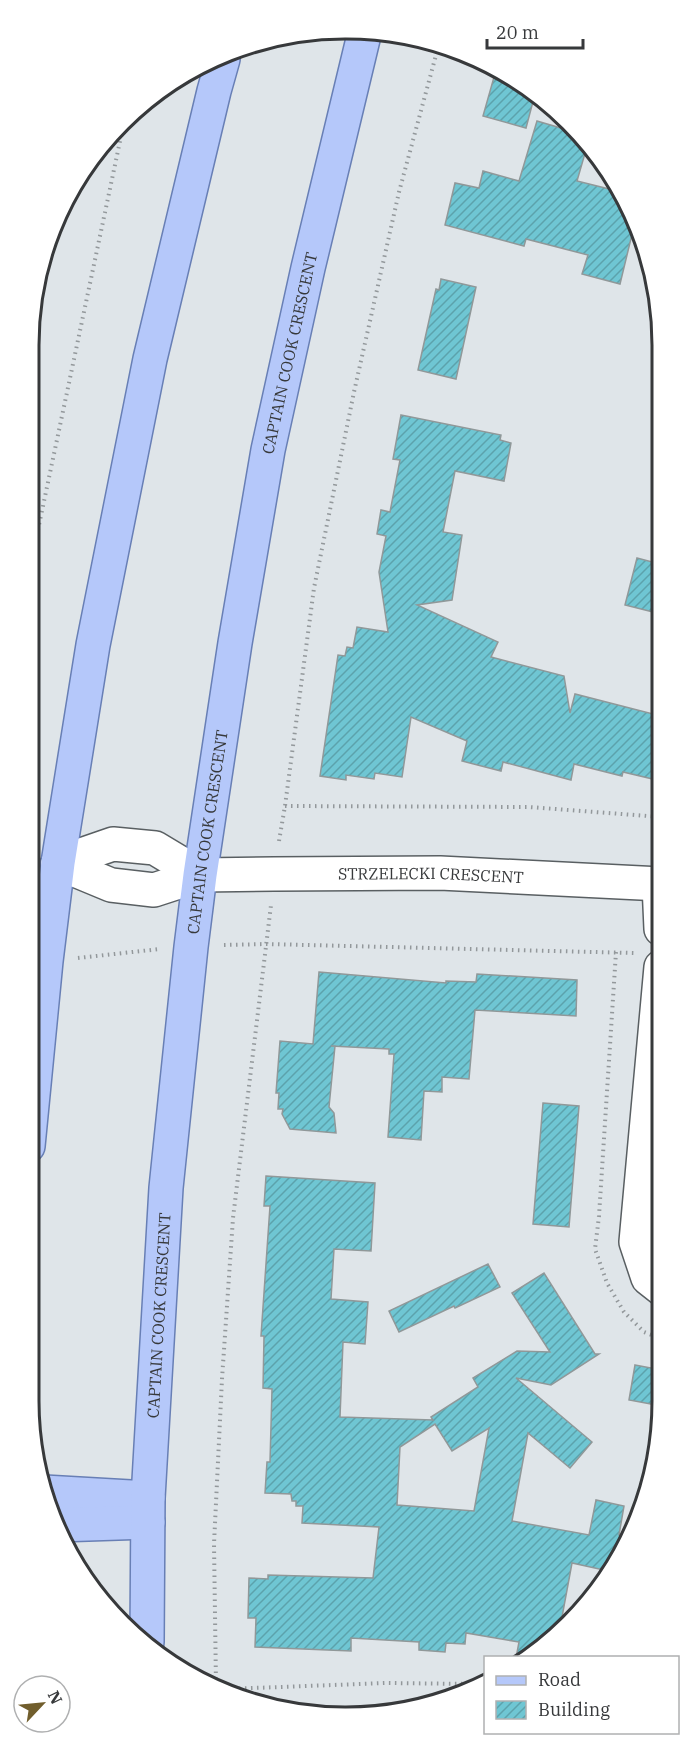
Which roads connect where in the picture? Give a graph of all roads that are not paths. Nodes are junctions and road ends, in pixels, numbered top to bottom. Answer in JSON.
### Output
{"nodes":[{"id":1,"x":363,"y":40,"type":"edge"},
{"id":2,"x":221,"y":65,"type":"edge"},
{"id":3,"x":58,"y":863,"type":"junction"},
{"id":4,"x":200,"y":875,"type":"junction"},
{"id":5,"x":652,"y":884,"type":"edge"},
{"id":6,"x":650,"y":960,"type":"edge"},
{"id":7,"x":39,"y":1033,"type":"edge"},
{"id":8,"x":652,"y":1281,"type":"edge"},
{"id":9,"x":53,"y":1494,"type":"edge"},
{"id":10,"x":148,"y":1510,"type":"junction"},
{"id":11,"x":65,"y":1524,"type":"edge"},
{"id":12,"x":147,"y":1634,"type":"edge"}],
"edges":[{"from":1,"to":4,"type":"main road","name":"CAPTAIN COOK CRESCENT"},
{"from":2,"to":3,"type":"main road"},
{"from":3,"to":4,"type":"street"},
{"from":3,"to":7,"type":"main road"},
{"from":4,"to":5,"type":"street","name":"STRZELECKI CRESCENT"},
{"from":4,"to":10,"type":"main road","name":"CAPTAIN COOK CRESCENT"},
{"from":6,"to":8,"type":"street"},
{"from":9,"to":10,"type":"main road"},
{"from":10,"to":11,"type":"main road"},
{"from":10,"to":12,"type":"main road","name":"CAPTAIN COOK CRESCENT"}]}
